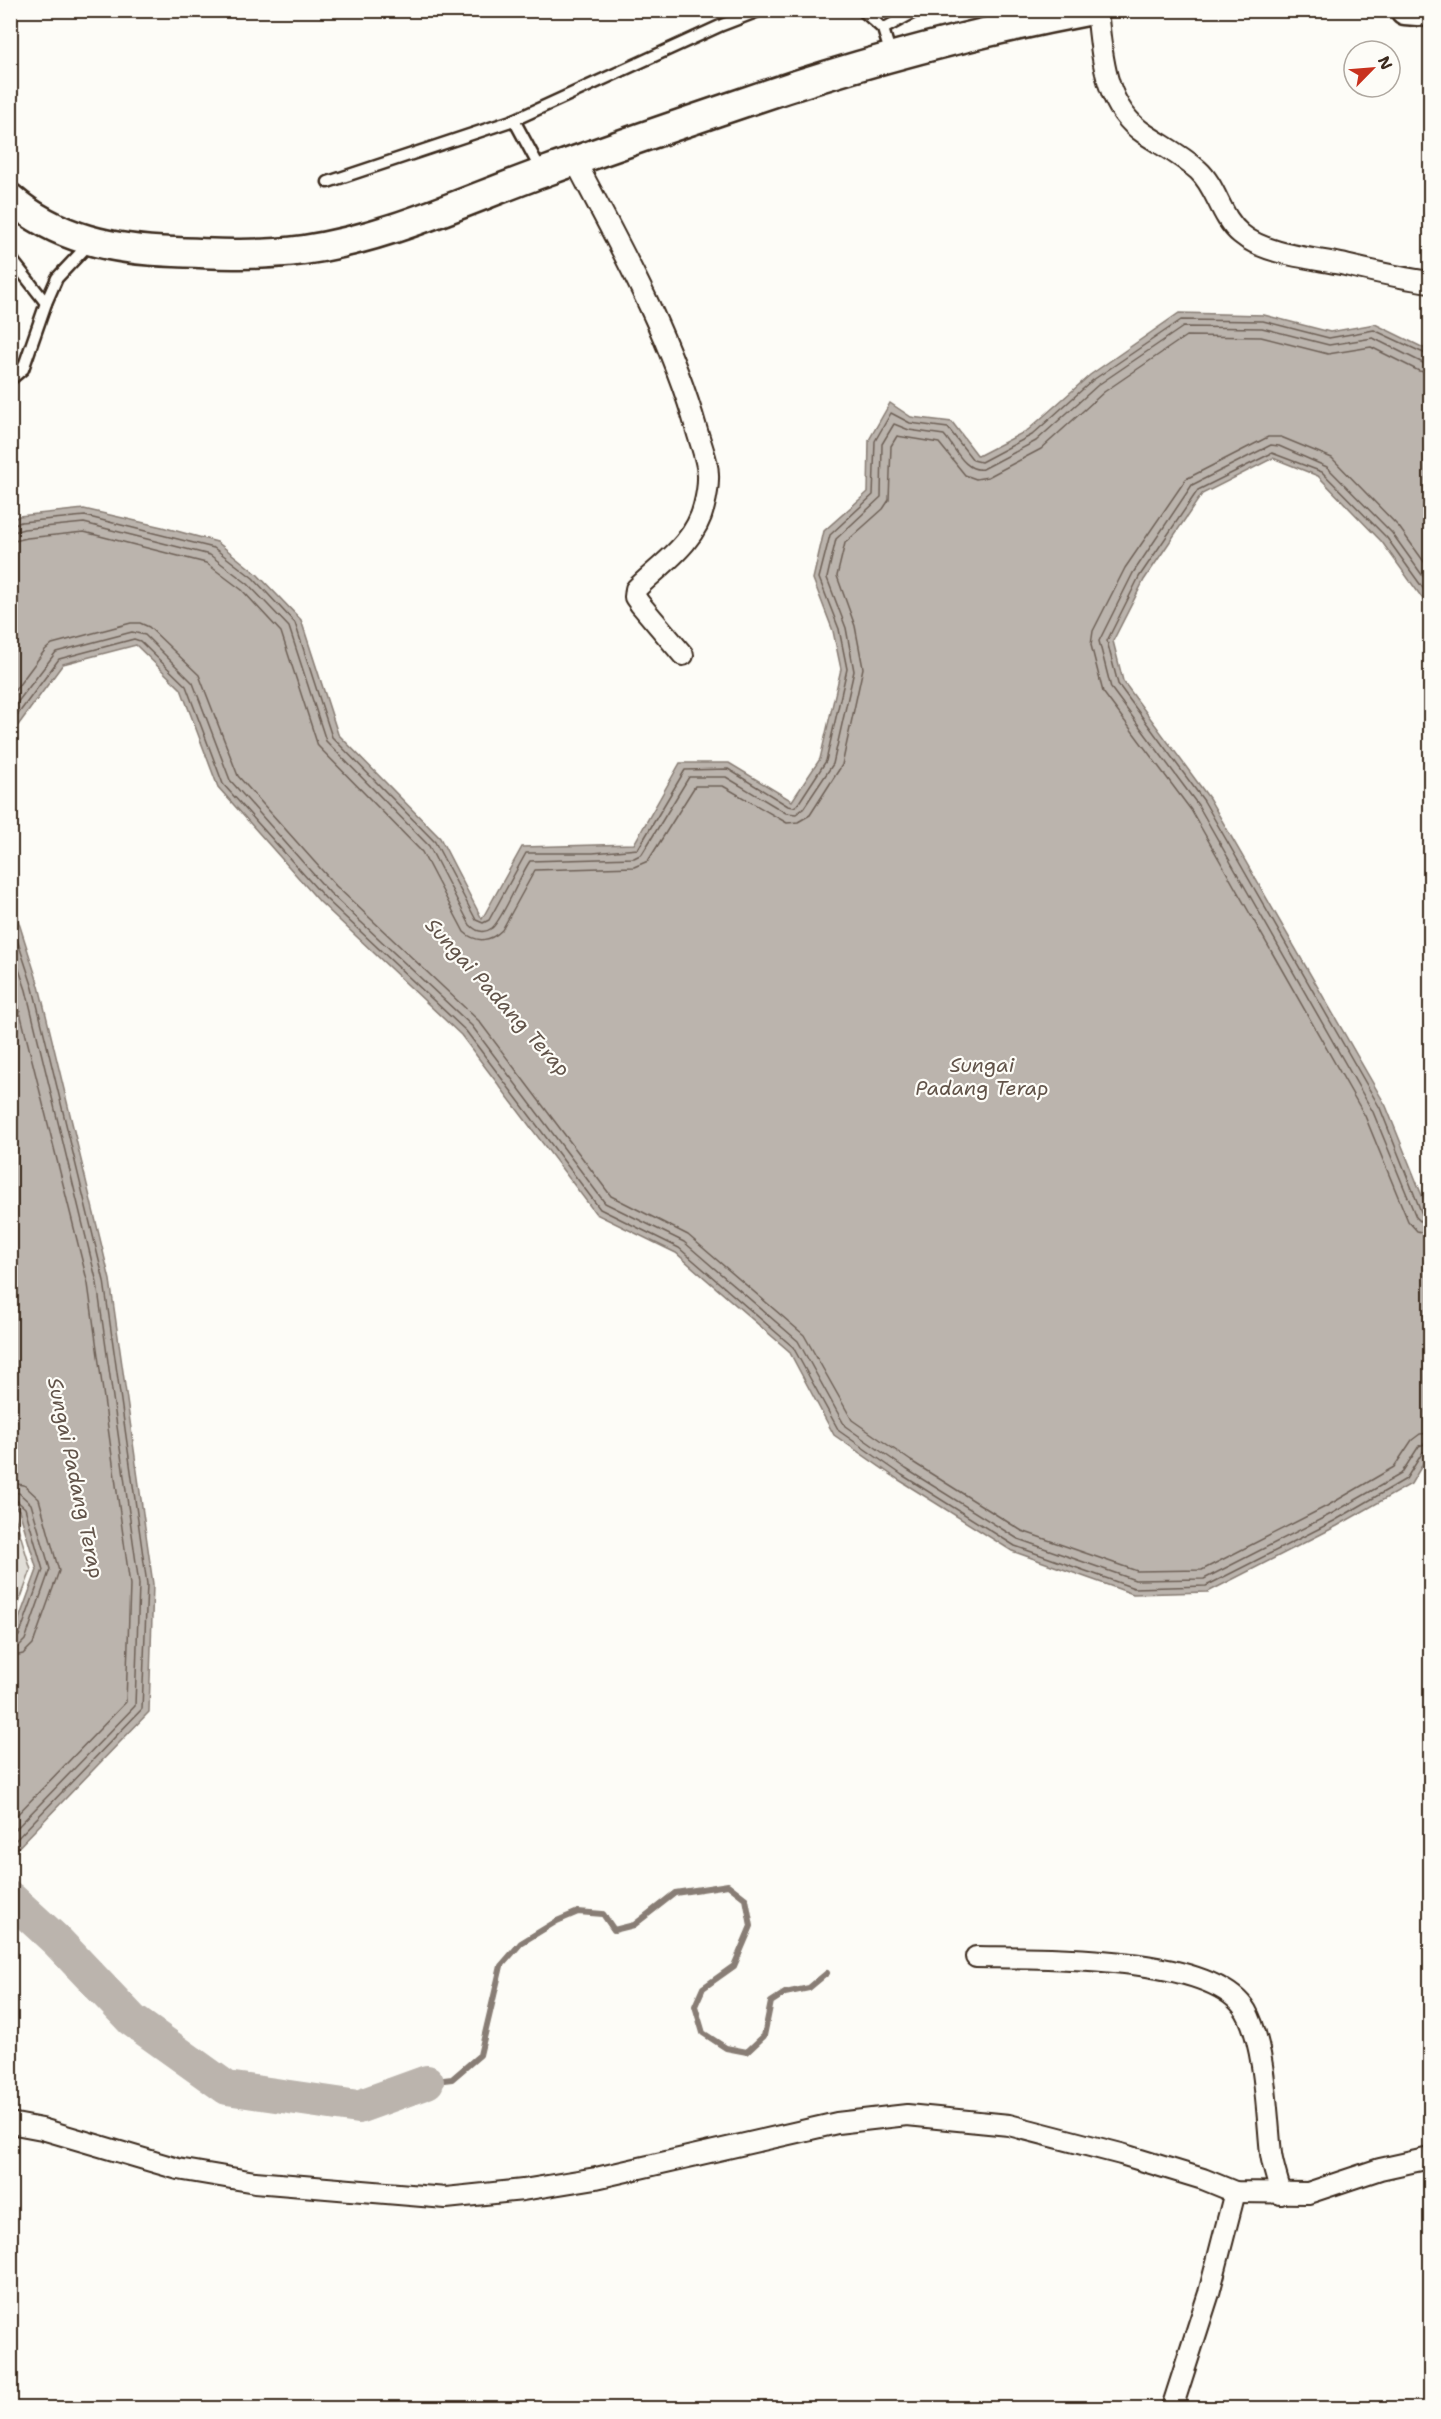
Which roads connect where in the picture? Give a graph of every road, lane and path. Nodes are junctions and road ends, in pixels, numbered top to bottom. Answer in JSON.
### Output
{"nodes":[{"id":1,"x":761,"y":10,"type":"edge"},
{"id":2,"x":862,"y":10,"type":"edge"},
{"id":3,"x":918,"y":10,"type":"edge"},
{"id":4,"x":1092,"y":10,"type":"edge"},
{"id":5,"x":1097,"y":10,"type":"edge"},
{"id":6,"x":1405,"y":10,"type":"edge"},
{"id":7,"x":1431,"y":12,"type":"edge"},
{"id":8,"x":887,"y":42,"type":"junction"},
{"id":9,"x":514,"y":120,"type":"junction"},
{"id":10,"x":575,"y":161,"type":"junction"},
{"id":11,"x":543,"y":172,"type":"junction"},
{"id":12,"x":328,"y":182,"type":"dead end"},
{"id":13,"x":10,"y":198,"type":"edge"},
{"id":14,"x":92,"y":242,"type":"junction"},
{"id":15,"x":10,"y":257,"type":"edge"},
{"id":16,"x":1431,"y":282,"type":"edge"},
{"id":17,"x":45,"y":303,"type":"junction"},
{"id":18,"x":10,"y":380,"type":"edge"},
{"id":19,"x":682,"y":655,"type":"dead end"},
{"id":20,"x":976,"y":1957,"type":"dead end"},
{"id":21,"x":10,"y":2123,"type":"edge"},
{"id":22,"x":1431,"y":2158,"type":"edge"},
{"id":23,"x":1234,"y":2192,"type":"junction"},
{"id":24,"x":1281,"y":2194,"type":"junction"},
{"id":25,"x":1172,"y":2409,"type":"edge"}],
"edges":[{"from":1,"to":9,"type":"lane"},
{"from":2,"to":8,"type":"lane"},
{"from":3,"to":8,"type":"lane"},
{"from":4,"to":8,"type":"main road"},
{"from":5,"to":16,"type":"street"},
{"from":6,"to":7,"type":"main road"},
{"from":8,"to":10,"type":"main road"},
{"from":9,"to":11,"type":"lane"},
{"from":9,"to":12,"type":"lane"},
{"from":10,"to":11,"type":"main road"},
{"from":10,"to":19,"type":"street"},
{"from":11,"to":14,"type":"main road"},
{"from":13,"to":14,"type":"main road"},
{"from":14,"to":17,"type":"lane"},
{"from":15,"to":17,"type":"lane"},
{"from":17,"to":18,"type":"lane"},
{"from":20,"to":24,"type":"street"},
{"from":21,"to":23,"type":"street"},
{"from":22,"to":24,"type":"street"},
{"from":23,"to":24,"type":"street"},
{"from":23,"to":25,"type":"street"}]}
